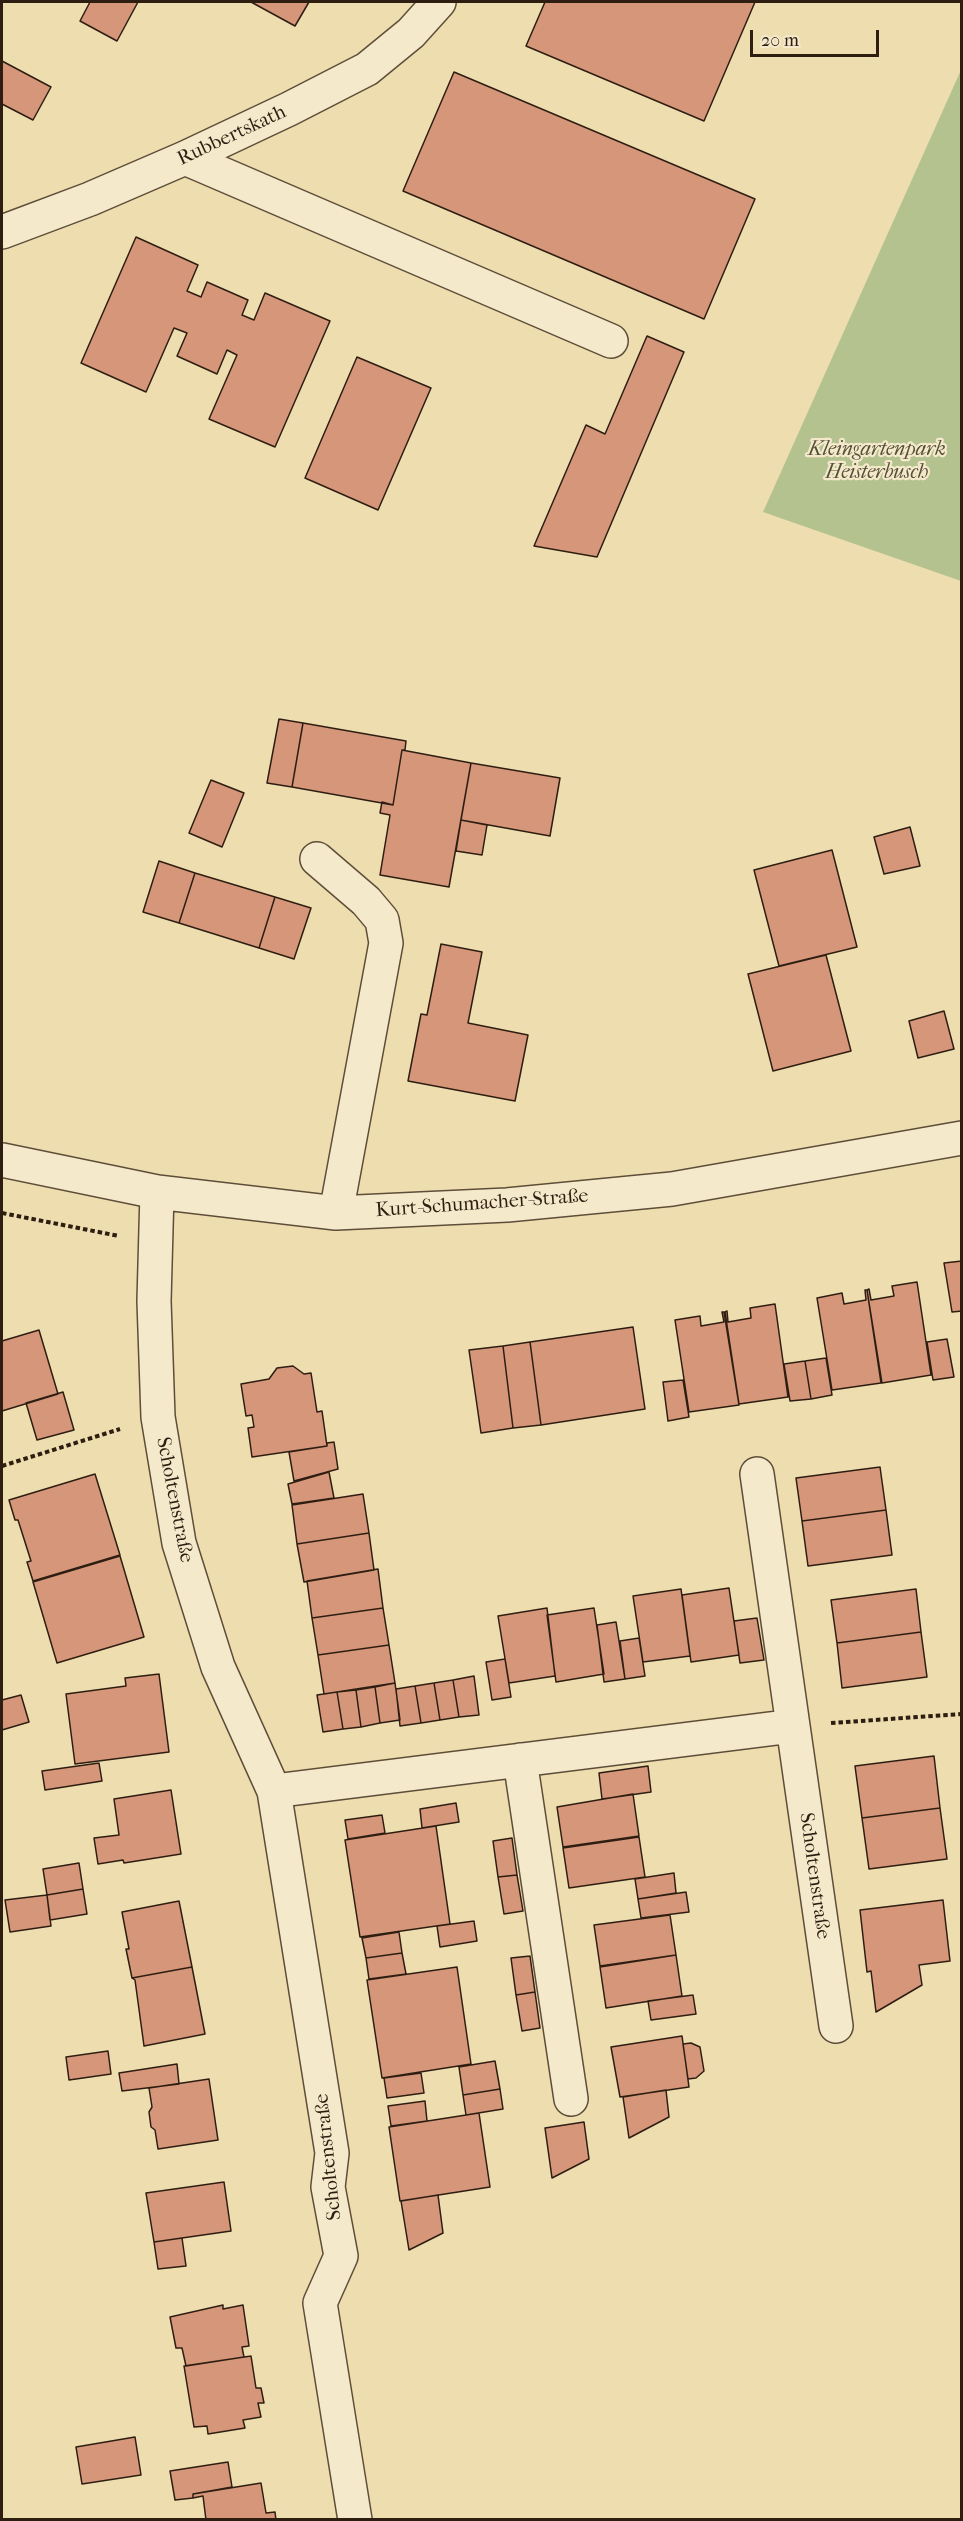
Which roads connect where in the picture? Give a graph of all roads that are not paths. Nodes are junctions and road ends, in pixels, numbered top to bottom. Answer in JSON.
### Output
{"nodes":[{"id":1,"x":439,"y":2,"type":"edge"},
{"id":2,"x":185,"y":158,"type":"junction"},
{"id":3,"x":2,"y":232,"type":"edge"},
{"id":4,"x":611,"y":341,"type":"dead end"},
{"id":5,"x":317,"y":860,"type":"dead end"},
{"id":6,"x":962,"y":1138,"type":"edge"},
{"id":7,"x":2,"y":1160,"type":"edge"},
{"id":8,"x":157,"y":1192,"type":"junction"},
{"id":9,"x":336,"y":1213,"type":"junction"},
{"id":10,"x":757,"y":1474,"type":"dead end"},
{"id":11,"x":793,"y":1726,"type":"junction"},
{"id":12,"x":520,"y":1760,"type":"junction"},
{"id":13,"x":274,"y":1791,"type":"junction"},
{"id":14,"x":836,"y":2026,"type":"dead end"},
{"id":15,"x":571,"y":2099,"type":"dead end"},
{"id":16,"x":355,"y":2520,"type":"edge"}],
"edges":[{"from":1,"to":2,"type":"street","name":"Rubbertskath"},
{"from":2,"to":3,"type":"street","name":"Rubbertskath"},
{"from":2,"to":4,"type":"street"},
{"from":5,"to":9,"type":"street"},
{"from":6,"to":9,"type":"street","name":"Kurt-Schumacher-Straße"},
{"from":7,"to":8,"type":"street","name":"Kurt-Schumacher-Straße"},
{"from":8,"to":9,"type":"street","name":"Kurt-Schumacher-Straße"},
{"from":8,"to":13,"type":"street","name":"Scholtenstraße"},
{"from":10,"to":11,"type":"street","name":"Scholtenstraße"},
{"from":11,"to":12,"type":"street"},
{"from":11,"to":14,"type":"street","name":"Scholtenstraße"},
{"from":12,"to":13,"type":"street"},
{"from":12,"to":15,"type":"street"},
{"from":13,"to":16,"type":"street","name":"Scholtenstraße"}]}
